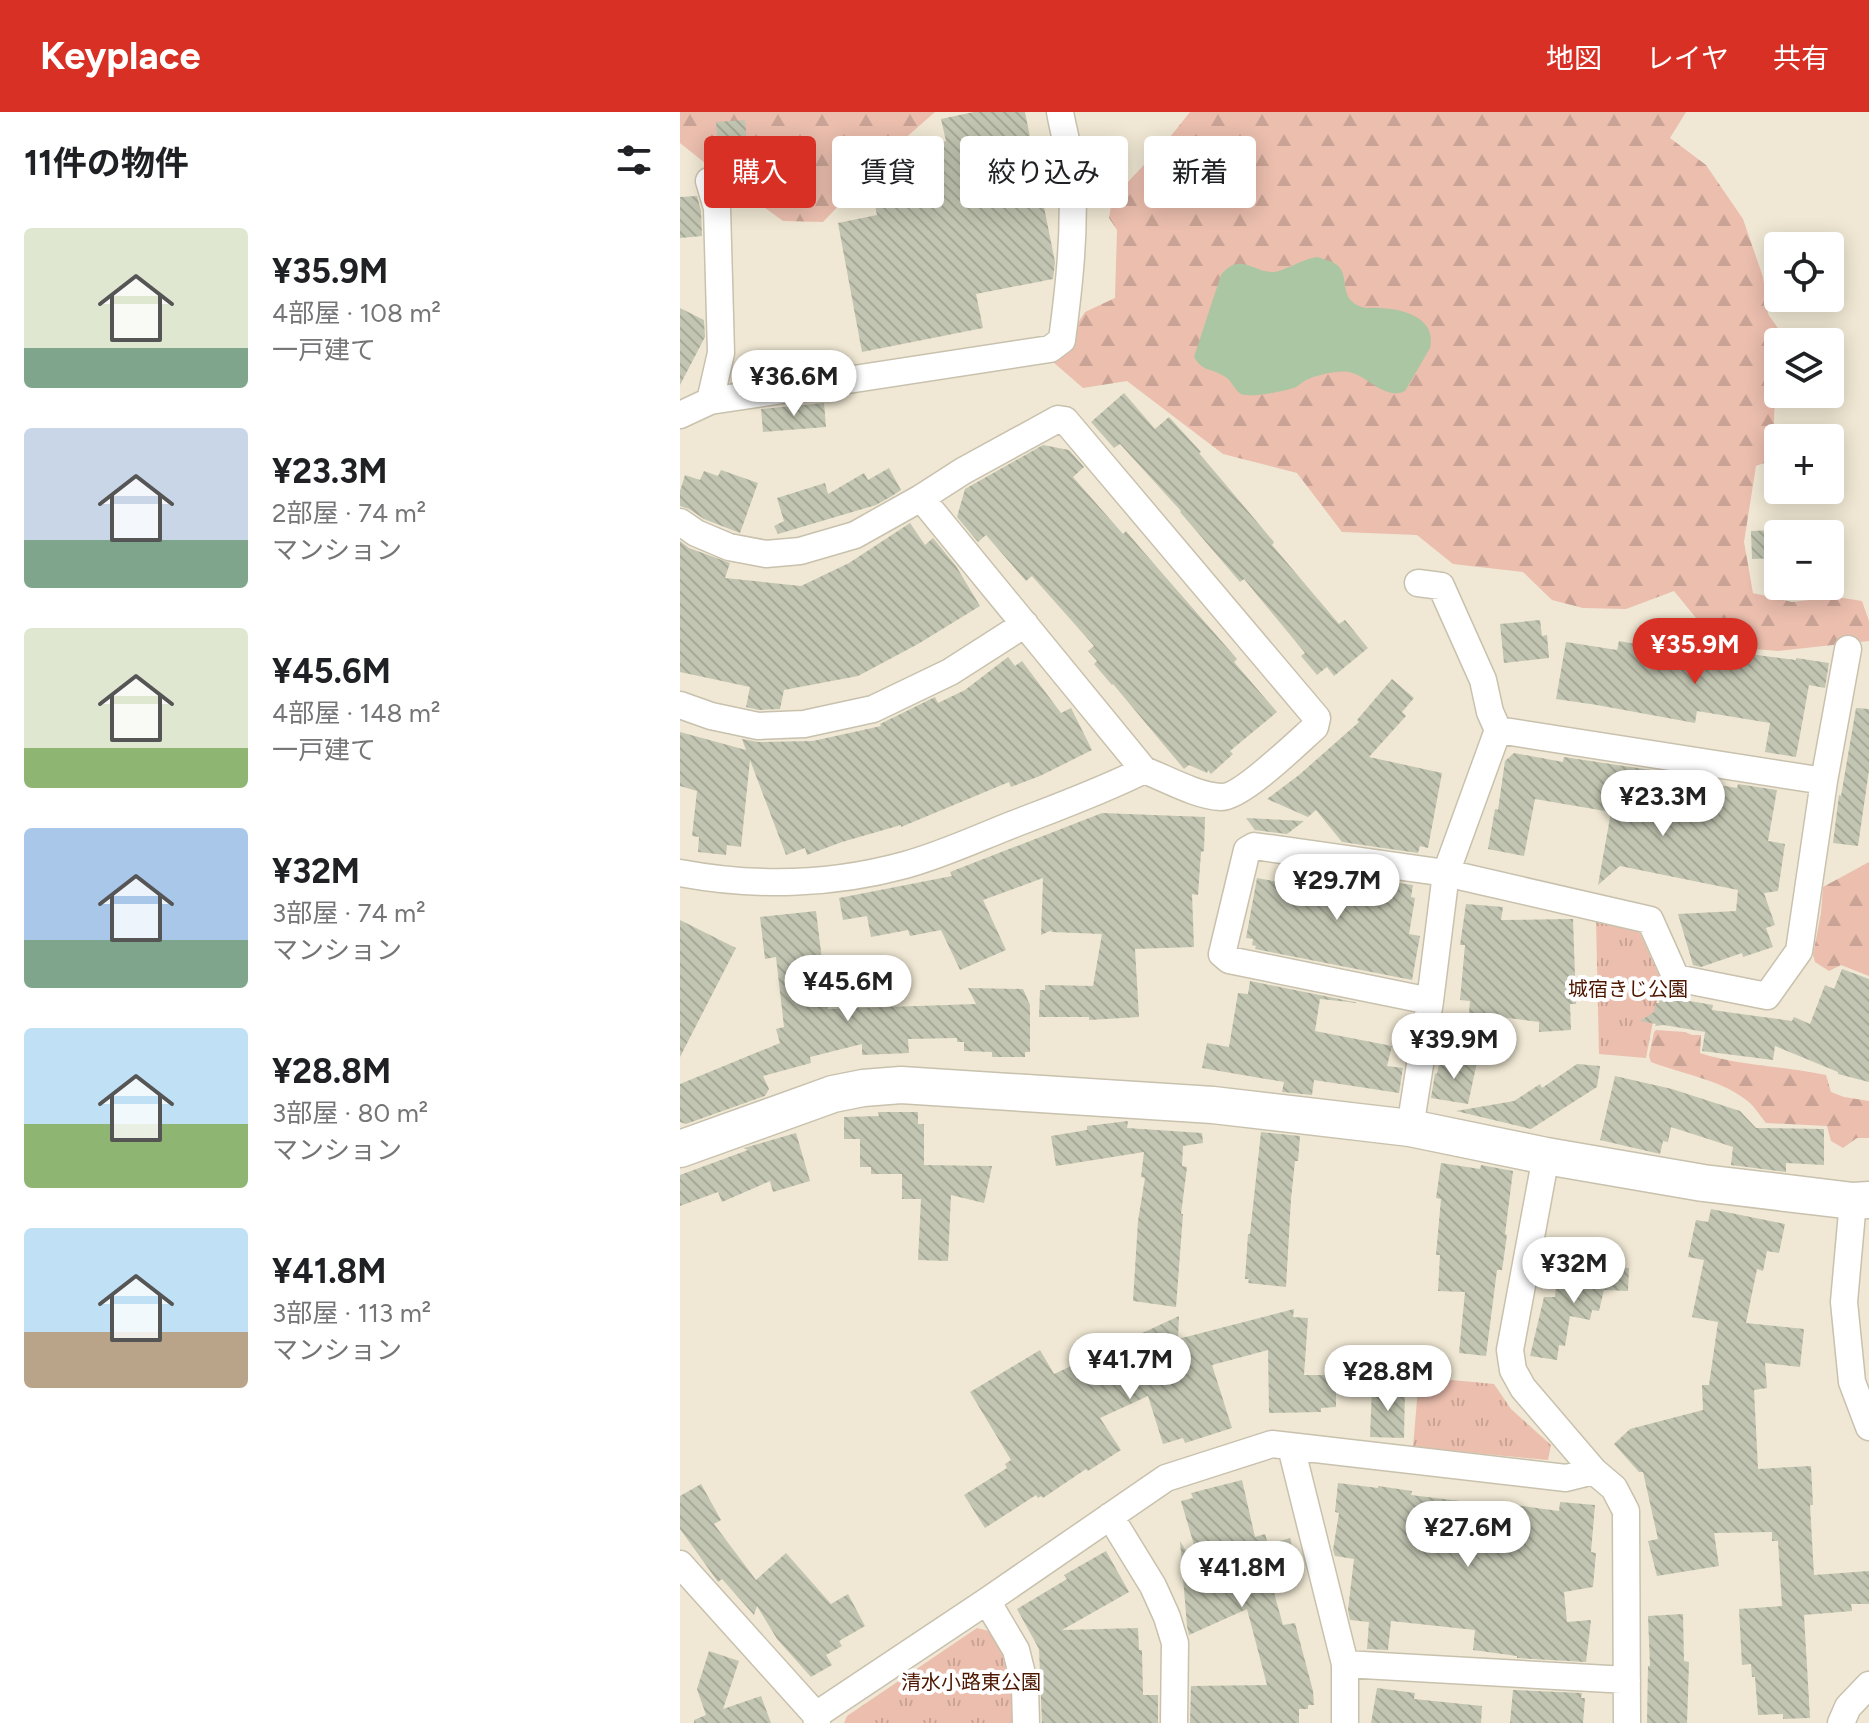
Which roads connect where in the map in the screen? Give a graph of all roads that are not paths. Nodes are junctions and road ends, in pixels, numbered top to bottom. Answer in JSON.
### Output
{"nodes":[{"id":1,"x":1060,"y":112,"type":"edge"},
{"id":2,"x":717,"y":208,"type":"edge"},
{"id":3,"x":710,"y":401,"type":"junction"},
{"id":4,"x":680,"y":415,"type":"edge"},
{"id":5,"x":921,"y":498,"type":"junction"},
{"id":6,"x":680,"y":522,"type":"edge"},
{"id":7,"x":1418,"y":583,"type":"dead end"},
{"id":8,"x":1025,"y":624,"type":"junction"},
{"id":9,"x":1848,"y":649,"type":"dead end"},
{"id":10,"x":680,"y":705,"type":"edge"},
{"id":11,"x":1498,"y":730,"type":"junction"},
{"id":12,"x":1144,"y":770,"type":"junction"},
{"id":13,"x":1824,"y":781,"type":"junction"},
{"id":14,"x":680,"y":873,"type":"edge"},
{"id":15,"x":1446,"y":873,"type":"junction"},
{"id":16,"x":1430,"y":1001,"type":"junction"},
{"id":17,"x":1410,"y":1128,"type":"junction"},
{"id":18,"x":680,"y":1149,"type":"edge"},
{"id":19,"x":1546,"y":1156,"type":"junction"},
{"id":20,"x":1861,"y":1201,"type":"edge"},
{"id":21,"x":1869,"y":1427,"type":"edge"},
{"id":22,"x":1291,"y":1447,"type":"junction"},
{"id":23,"x":1594,"y":1471,"type":"junction"},
{"id":24,"x":1110,"y":1516,"type":"junction"},
{"id":25,"x":680,"y":1564,"type":"edge"},
{"id":26,"x":987,"y":1601,"type":"junction"},
{"id":27,"x":1345,"y":1664,"type":"junction"},
{"id":28,"x":1627,"y":1680,"type":"junction"},
{"id":29,"x":1869,"y":1685,"type":"edge"},
{"id":30,"x":817,"y":1719,"type":"edge"},
{"id":31,"x":1026,"y":1723,"type":"edge"},
{"id":32,"x":1174,"y":1723,"type":"edge"},
{"id":33,"x":1345,"y":1723,"type":"edge"},
{"id":34,"x":1627,"y":1723,"type":"edge"},
{"id":35,"x":1841,"y":1723,"type":"edge"}],
"edges":[{"from":1,"to":3,"type":"street"},
{"from":2,"to":3,"type":"street"},
{"from":3,"to":4,"type":"street"},
{"from":5,"to":6,"type":"street"},
{"from":5,"to":8,"type":"street"},
{"from":5,"to":12,"type":"street"},
{"from":7,"to":11,"type":"street"},
{"from":8,"to":10,"type":"street"},
{"from":8,"to":12,"type":"street"},
{"from":9,"to":13,"type":"street"},
{"from":11,"to":13,"type":"street"},
{"from":11,"to":15,"type":"street"},
{"from":12,"to":14,"type":"street"},
{"from":13,"to":15,"type":"street"},
{"from":15,"to":16,"type":"street"},
{"from":15,"to":16,"type":"street"},
{"from":16,"to":17,"type":"street"},
{"from":17,"to":18,"type":"street"},
{"from":17,"to":19,"type":"street"},
{"from":19,"to":20,"type":"street"},
{"from":19,"to":23,"type":"street"},
{"from":20,"to":21,"type":"street"},
{"from":22,"to":23,"type":"street"},
{"from":22,"to":24,"type":"street"},
{"from":22,"to":27,"type":"street"},
{"from":23,"to":28,"type":"street"},
{"from":24,"to":26,"type":"street"},
{"from":24,"to":32,"type":"street"},
{"from":25,"to":30,"type":"street"},
{"from":26,"to":30,"type":"street"},
{"from":26,"to":31,"type":"street"},
{"from":27,"to":28,"type":"street"},
{"from":27,"to":33,"type":"street"},
{"from":28,"to":34,"type":"street"},
{"from":29,"to":35,"type":"street"}]}
